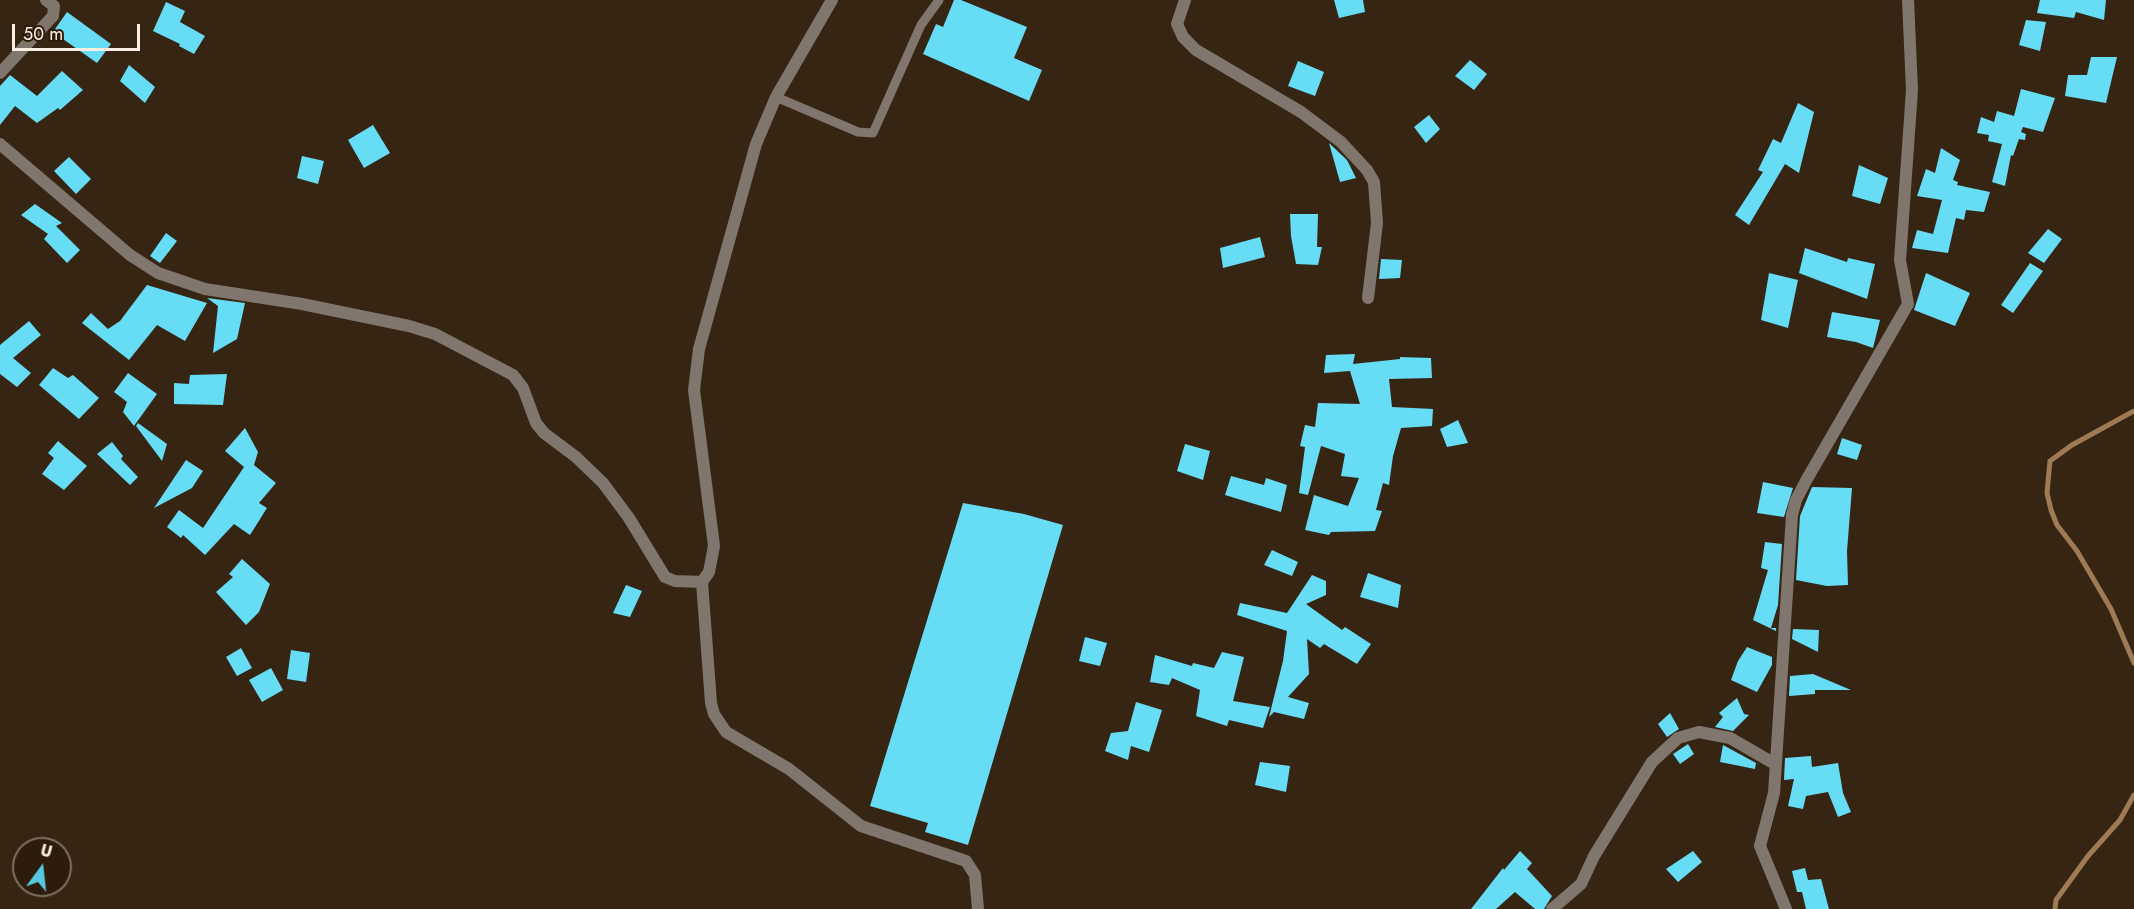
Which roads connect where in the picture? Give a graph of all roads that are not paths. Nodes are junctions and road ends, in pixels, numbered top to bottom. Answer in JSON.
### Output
{"nodes":[{"id":1,"x":46,"y":0,"type":"edge"},
{"id":2,"x":832,"y":0,"type":"edge"},
{"id":3,"x":939,"y":0,"type":"edge"},
{"id":4,"x":1185,"y":0,"type":"edge"},
{"id":5,"x":1908,"y":0,"type":"edge"},
{"id":6,"x":0,"y":73,"type":"edge"},
{"id":7,"x":776,"y":97,"type":"junction"},
{"id":8,"x":0,"y":144,"type":"edge"},
{"id":9,"x":1368,"y":298,"type":"dead end"},
{"id":10,"x":702,"y":582,"type":"junction"},
{"id":11,"x":1775,"y":764,"type":"junction"},
{"id":12,"x":978,"y":909,"type":"edge"},
{"id":13,"x":1552,"y":909,"type":"edge"},
{"id":14,"x":1786,"y":909,"type":"edge"}],
"edges":[{"from":1,"to":6,"type":"street"},
{"from":2,"to":7,"type":"street"},
{"from":3,"to":7,"type":"lane"},
{"from":4,"to":9,"type":"street"},
{"from":5,"to":11,"type":"street"},
{"from":7,"to":10,"type":"street"},
{"from":8,"to":10,"type":"street"},
{"from":10,"to":12,"type":"street"},
{"from":11,"to":13,"type":"street"},
{"from":11,"to":14,"type":"street"}]}
